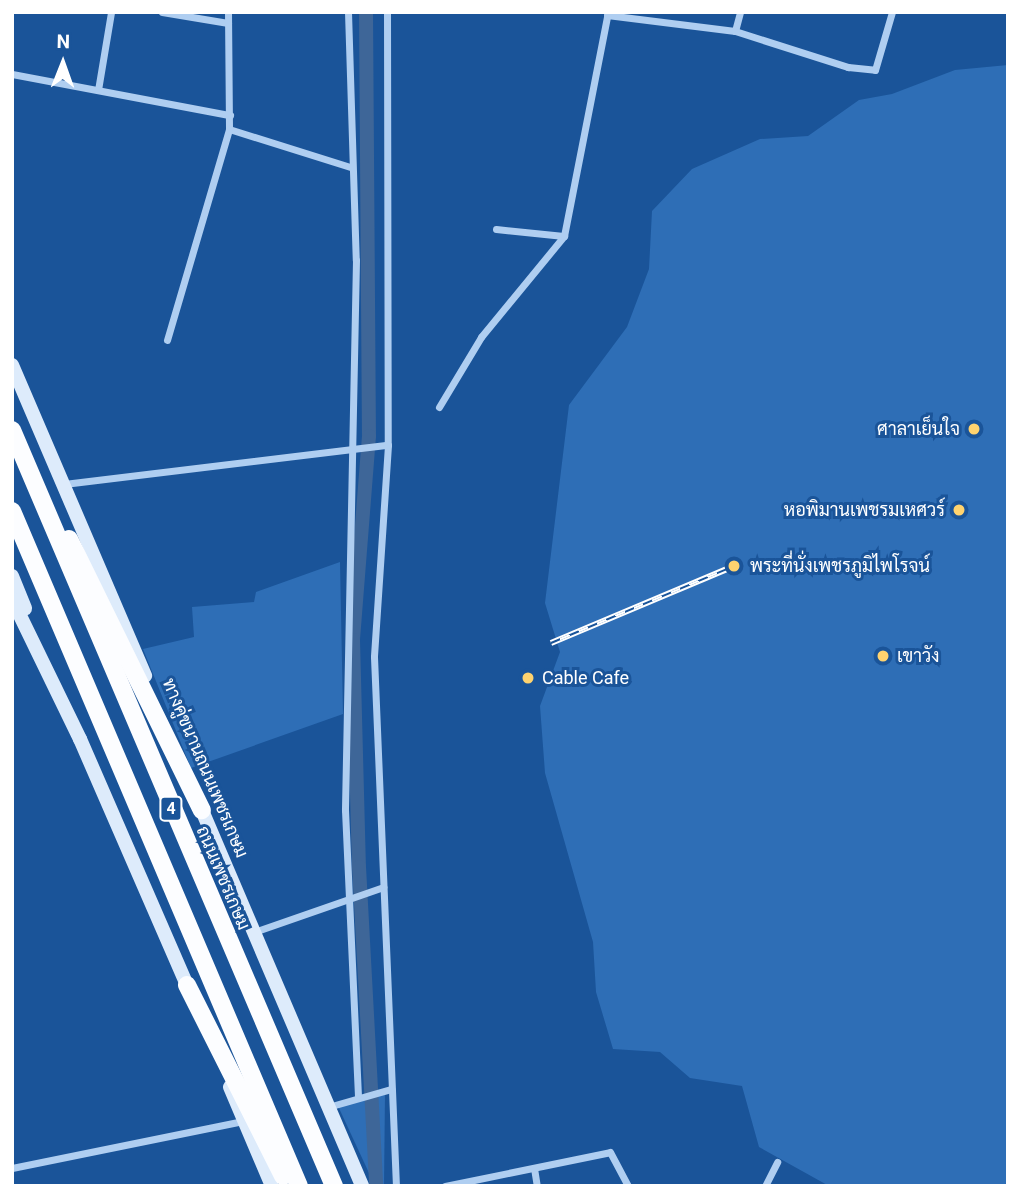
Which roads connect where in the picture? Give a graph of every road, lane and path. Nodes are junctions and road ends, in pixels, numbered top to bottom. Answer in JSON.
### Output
{"nodes":[{"id":1,"x":111,"y":12,"type":"edge"},
{"id":2,"x":162,"y":12,"type":"edge"},
{"id":3,"x":228,"y":12,"type":"edge"},
{"id":4,"x":348,"y":12,"type":"edge"},
{"id":5,"x":387,"y":12,"type":"edge"},
{"id":6,"x":740,"y":12,"type":"edge"},
{"id":7,"x":892,"y":12,"type":"edge"},
{"id":8,"x":608,"y":14,"type":"edge"},
{"id":9,"x":228,"y":23,"type":"junction"},
{"id":10,"x":735,"y":31,"type":"junction"},
{"id":11,"x":12,"y":74,"type":"edge"},
{"id":12,"x":98,"y":90,"type":"junction"},
{"id":13,"x":230,"y":115,"type":"junction"},
{"id":14,"x":229,"y":129,"type":"junction"},
{"id":15,"x":350,"y":167,"type":"junction"},
{"id":16,"x":496,"y":229,"type":"dead end"},
{"id":17,"x":564,"y":236,"type":"junction"},
{"id":18,"x":167,"y":340,"type":"dead end"},
{"id":19,"x":12,"y":365,"type":"edge"},
{"id":20,"x":439,"y":407,"type":"dead end"},
{"id":21,"x":12,"y":423,"type":"edge"},
{"id":22,"x":12,"y":430,"type":"edge"},
{"id":23,"x":384,"y":446,"type":"junction"},
{"id":24,"x":354,"y":449,"type":"junction"},
{"id":25,"x":63,"y":484,"type":"junction"},
{"id":26,"x":12,"y":512,"type":"edge"},
{"id":27,"x":12,"y":576,"type":"edge"},
{"id":28,"x":12,"y":599,"type":"edge"},
{"id":29,"x":80,"y":739,"type":"junction"},
{"id":30,"x":202,"y":810,"type":"junction"},
{"id":31,"x":383,"y":887,"type":"junction"},
{"id":32,"x":350,"y":898,"type":"junction"},
{"id":33,"x":254,"y":932,"type":"junction"},
{"id":34,"x":187,"y":985,"type":"junction"},
{"id":35,"x":388,"y":1089,"type":"junction"},
{"id":36,"x":361,"y":1097,"type":"junction"},
{"id":37,"x":328,"y":1107,"type":"junction"},
{"id":38,"x":244,"y":1121,"type":"junction"},
{"id":39,"x":777,"y":1162,"type":"dead end"},
{"id":40,"x":12,"y":1168,"type":"edge"},
{"id":41,"x":534,"y":1168,"type":"junction"},
{"id":42,"x":272,"y":1186,"type":"edge"},
{"id":43,"x":288,"y":1186,"type":"edge"},
{"id":44,"x":299,"y":1186,"type":"edge"},
{"id":45,"x":334,"y":1186,"type":"edge"},
{"id":46,"x":362,"y":1186,"type":"edge"},
{"id":47,"x":396,"y":1186,"type":"edge"},
{"id":48,"x":445,"y":1186,"type":"edge"},
{"id":49,"x":537,"y":1186,"type":"edge"},
{"id":50,"x":628,"y":1186,"type":"edge"},
{"id":51,"x":765,"y":1186,"type":"edge"}],
"edges":[{"from":1,"to":12,"type":"street"},
{"from":2,"to":9,"type":"street"},
{"from":3,"to":9,"type":"street"},
{"from":4,"to":15,"type":"street"},
{"from":5,"to":23,"type":"street"},
{"from":6,"to":10,"type":"street"},
{"from":7,"to":10,"type":"street"},
{"from":8,"to":10,"type":"street"},
{"from":8,"to":17,"type":"street"},
{"from":9,"to":13,"type":"street"},
{"from":11,"to":12,"type":"street"},
{"from":12,"to":13,"type":"street"},
{"from":13,"to":14,"type":"street"},
{"from":14,"to":15,"type":"street"},
{"from":14,"to":18,"type":"street"},
{"from":15,"to":24,"type":"street"},
{"from":16,"to":17,"type":"street"},
{"from":17,"to":20,"type":"street"},
{"from":19,"to":25,"type":"main road","name":"ทางคู่ขนานถนนเพชรเกษม","number":"4"},
{"from":21,"to":30,"type":"highway"},
{"from":22,"to":45,"type":"highway","name":"ถนนเพชรเกษม","number":"4"},
{"from":23,"to":24,"type":"street"},
{"from":23,"to":31,"type":"street"},
{"from":24,"to":25,"type":"street"},
{"from":24,"to":32,"type":"street"},
{"from":25,"to":30,"type":"main road","name":"ทางคู่ขนานถนนเพชรเกษม","number":"4"},
{"from":26,"to":44,"type":"highway","number":"4"},
{"from":27,"to":29,"type":"main road"},
{"from":28,"to":29,"type":"main road"},
{"from":29,"to":34,"type":"main road"},
{"from":30,"to":33,"type":"main road","name":"ทางคู่ขนานถนนเพชรเกษม","number":"4"},
{"from":31,"to":32,"type":"street"},
{"from":31,"to":35,"type":"street"},
{"from":32,"to":33,"type":"street"},
{"from":32,"to":36,"type":"street"},
{"from":33,"to":37,"type":"main road","name":"ทางคู่ขนานถนนเพชรเกษม","number":"4"},
{"from":34,"to":38,"type":"main road"},
{"from":34,"to":43,"type":"highway"},
{"from":35,"to":36,"type":"street"},
{"from":35,"to":47,"type":"street"},
{"from":36,"to":37,"type":"street"},
{"from":37,"to":46,"type":"main road","name":"ทางคู่ขนานถนนเพชรเกษม","number":"4"},
{"from":38,"to":40,"type":"street"},
{"from":38,"to":42,"type":"main road"},
{"from":39,"to":51,"type":"street"},
{"from":41,"to":48,"type":"street"},
{"from":41,"to":49,"type":"street"},
{"from":41,"to":50,"type":"street"}]}
